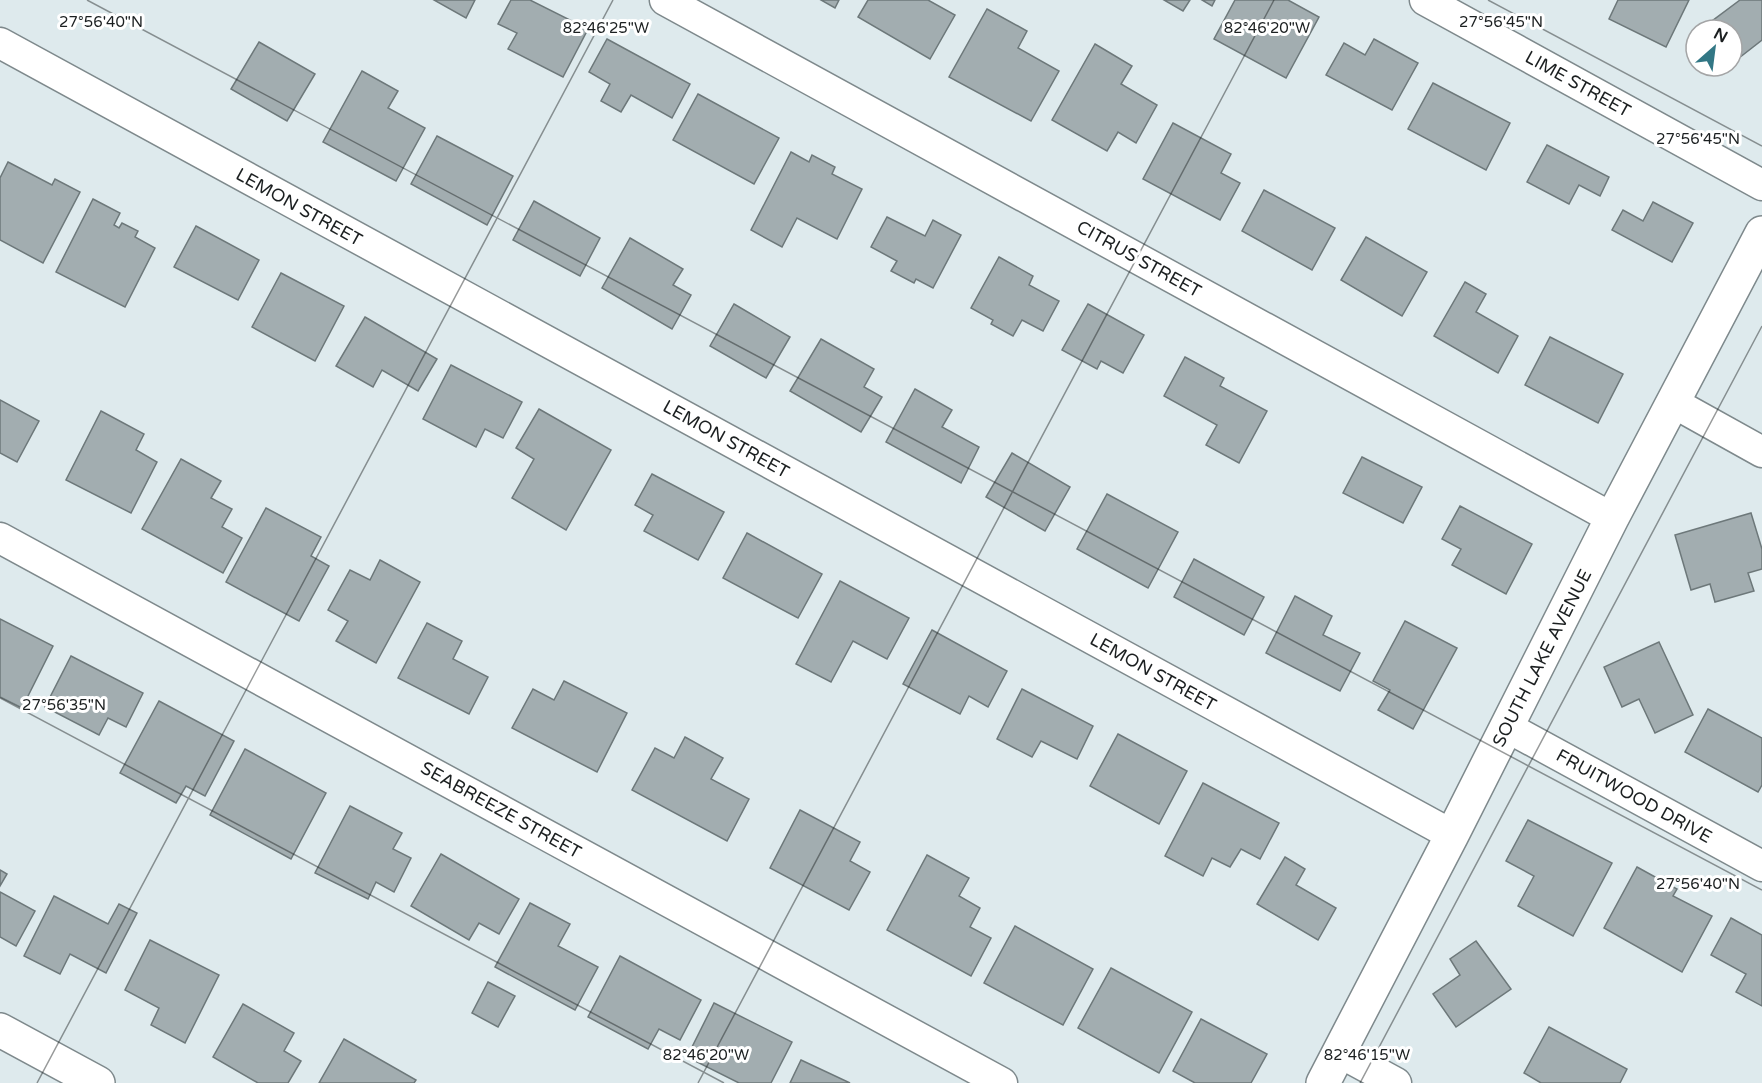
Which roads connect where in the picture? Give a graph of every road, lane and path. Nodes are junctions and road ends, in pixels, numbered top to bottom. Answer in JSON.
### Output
{"nodes":[{"id":1,"x":665,"y":0,"type":"edge"},
{"id":2,"x":1425,"y":0,"type":"edge"},
{"id":3,"x":0,"y":44,"type":"edge"},
{"id":4,"x":1762,"y":185,"type":"edge"},
{"id":5,"x":1762,"y":233,"type":"edge"},
{"id":6,"x":1674,"y":404,"type":"junction"},
{"id":7,"x":1762,"y":452,"type":"edge"},
{"id":8,"x":1612,"y":518,"type":"junction"},
{"id":9,"x":0,"y":538,"type":"edge"},
{"id":10,"x":1507,"y":727,"type":"junction"},
{"id":11,"x":1452,"y":835,"type":"junction"},
{"id":12,"x":1762,"y":866,"type":"edge"},
{"id":13,"x":0,"y":1030,"type":"edge"},
{"id":14,"x":1339,"y":1052,"type":"junction"},
{"id":15,"x":98,"y":1083,"type":"edge"},
{"id":16,"x":1002,"y":1083,"type":"edge"},
{"id":17,"x":1323,"y":1083,"type":"edge"},
{"id":18,"x":1396,"y":1083,"type":"edge"}],
"edges":[{"from":1,"to":8,"type":"street","name":"CITRUS STREET"},
{"from":2,"to":4,"type":"street","name":"LIME STREET"},
{"from":3,"to":11,"type":"street","name":"LEMON STREET"},
{"from":5,"to":6,"type":"street","name":"SOUTH LAKE AVENUE"},
{"from":6,"to":7,"type":"street"},
{"from":6,"to":8,"type":"street","name":"SOUTH LAKE AVENUE"},
{"from":8,"to":10,"type":"street","name":"SOUTH LAKE AVENUE"},
{"from":9,"to":16,"type":"street","name":"SEABREEZE STREET"},
{"from":10,"to":11,"type":"street","name":"SOUTH LAKE AVENUE"},
{"from":10,"to":12,"type":"street","name":"FRUITWOOD DRIVE"},
{"from":11,"to":14,"type":"street","name":"SOUTH LAKE AVENUE"},
{"from":13,"to":15,"type":"street"},
{"from":14,"to":17,"type":"street","name":"SOUTH LAKE AVENUE"},
{"from":14,"to":18,"type":"street"}]}
